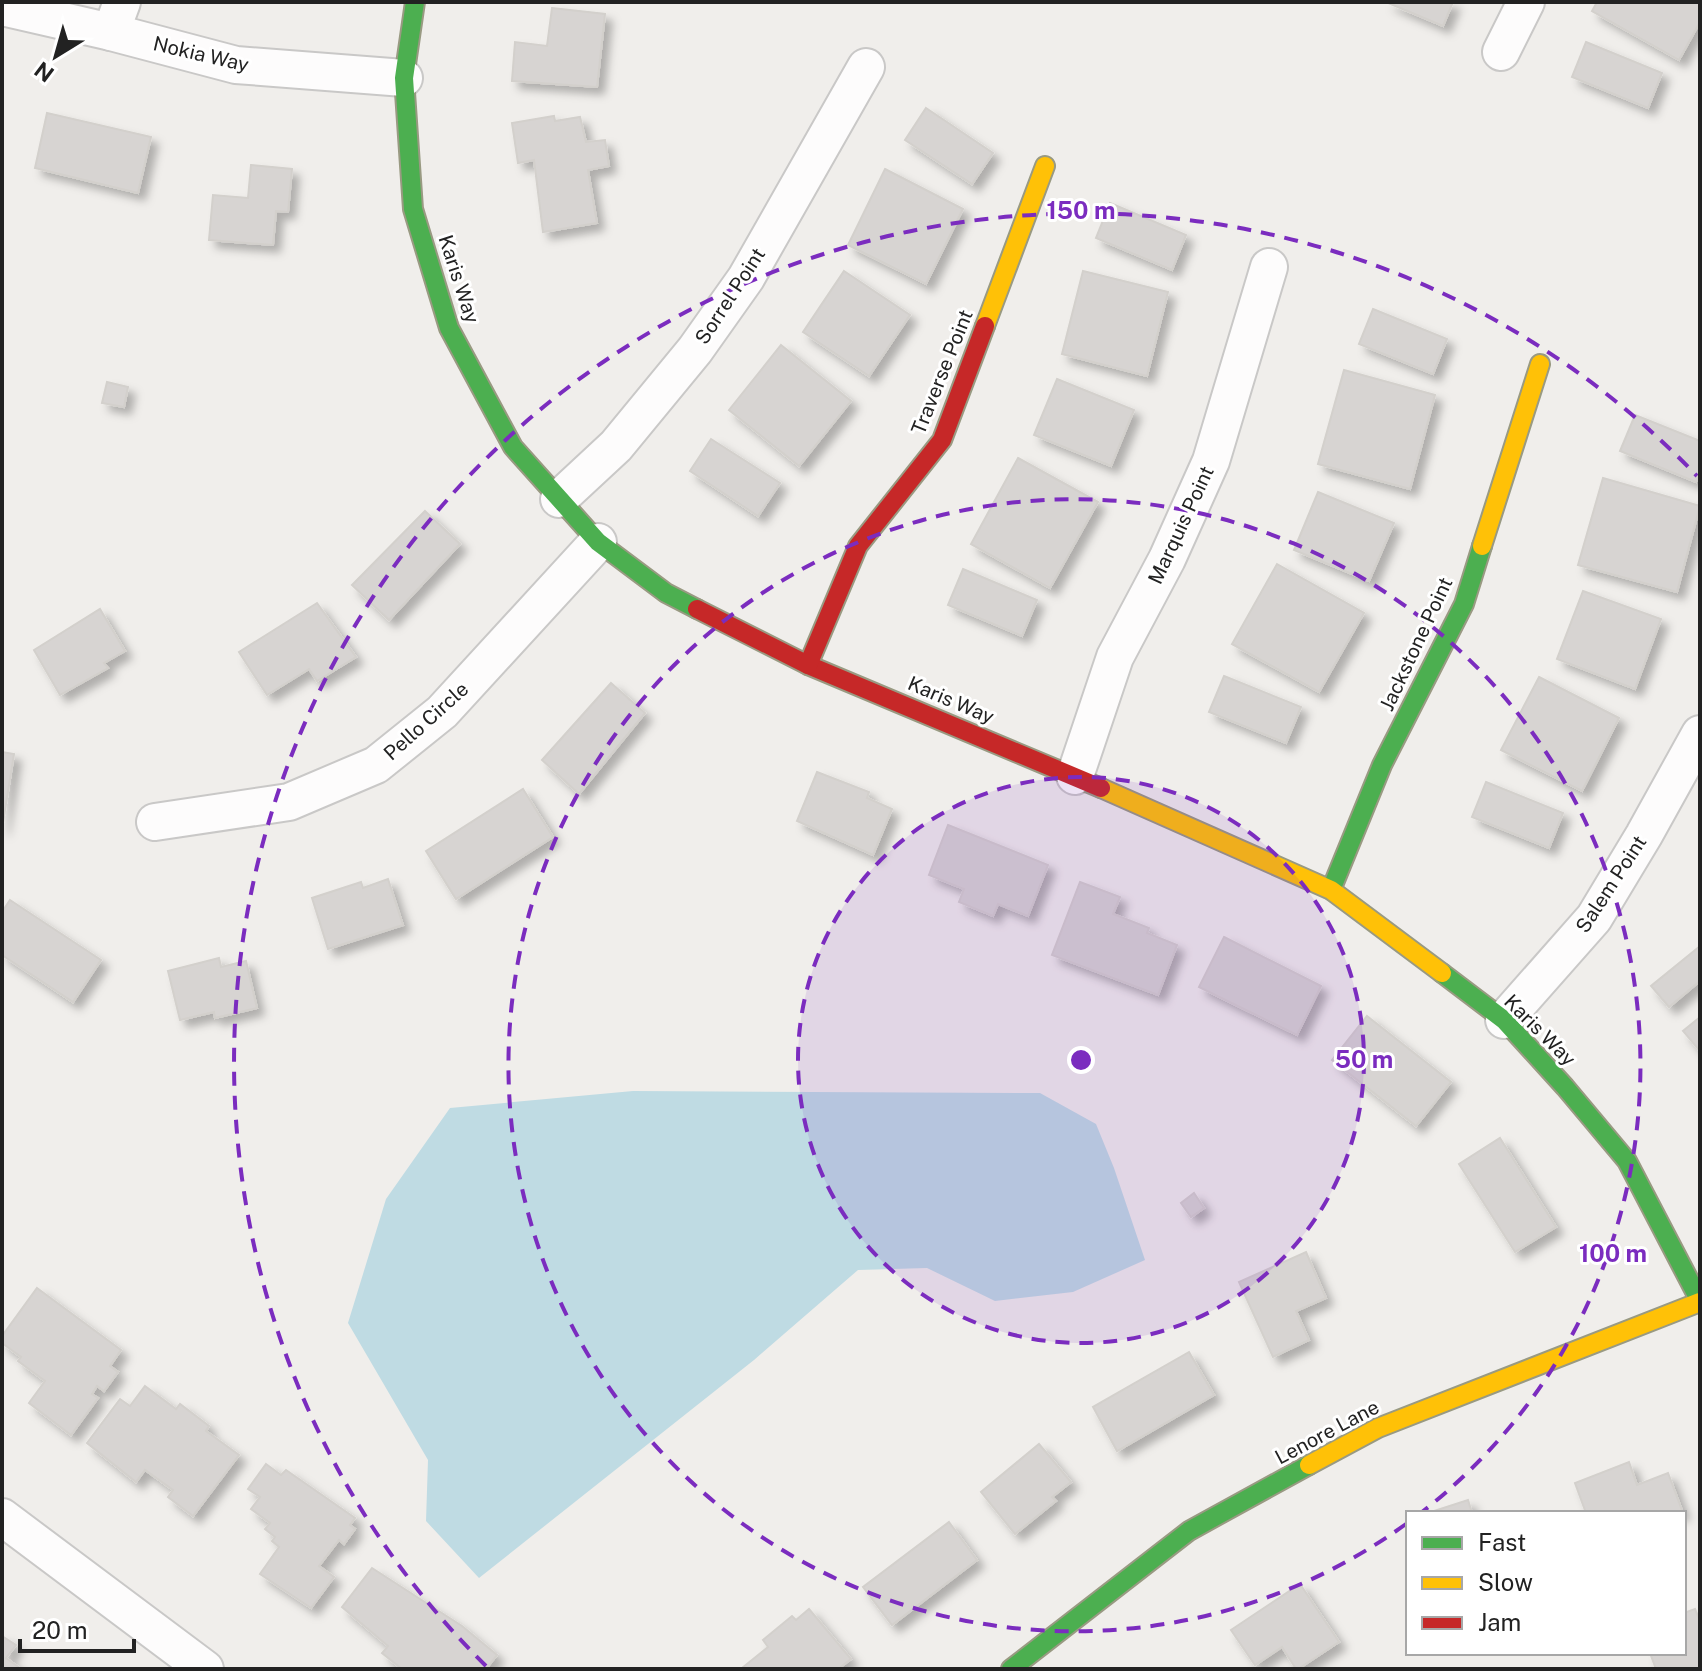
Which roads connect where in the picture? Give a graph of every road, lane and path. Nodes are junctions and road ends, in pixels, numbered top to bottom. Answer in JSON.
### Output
{"nodes":[{"id":1,"x":415,"y":2,"type":"edge"},
{"id":2,"x":1526,"y":2,"type":"edge"},
{"id":3,"x":2,"y":7,"type":"edge"},
{"id":4,"x":116,"y":17,"type":"edge"},
{"id":5,"x":1501,"y":52,"type":"dead end"},
{"id":6,"x":866,"y":67,"type":"dead end"},
{"id":7,"x":404,"y":78,"type":"junction"},
{"id":8,"x":1045,"y":166,"type":"dead end"},
{"id":9,"x":1269,"y":267,"type":"dead end"},
{"id":10,"x":1540,"y":364,"type":"dead end"},
{"id":11,"x":559,"y":499,"type":"junction"},
{"id":12,"x":598,"y":542,"type":"junction"},
{"id":13,"x":808,"y":665,"type":"junction"},
{"id":14,"x":1700,"y":734,"type":"edge"},
{"id":15,"x":1075,"y":776,"type":"junction"},
{"id":16,"x":155,"y":822,"type":"dead end"},
{"id":17,"x":1331,"y":890,"type":"junction"},
{"id":18,"x":1504,"y":1020,"type":"junction"},
{"id":19,"x":1700,"y":1301,"type":"edge"},
{"id":20,"x":2,"y":1517,"type":"edge"},
{"id":21,"x":205,"y":1669,"type":"edge"},
{"id":22,"x":1011,"y":1669,"type":"edge"}],
"edges":[{"from":1,"to":7,"type":"street","name":"Karis Way"},
{"from":2,"to":5,"type":"street"},
{"from":3,"to":4,"type":"street","name":"Nokia Way"},
{"from":4,"to":7,"type":"street","name":"Nokia Way"},
{"from":6,"to":11,"type":"street","name":"Sorrel Point"},
{"from":7,"to":11,"type":"street","name":"Karis Way"},
{"from":8,"to":13,"type":"street","name":"Traverse Point"},
{"from":9,"to":15,"type":"street","name":"Marquis Point"},
{"from":10,"to":17,"type":"street","name":"Jackstone Point"},
{"from":11,"to":12,"type":"street","name":"Karis Way"},
{"from":12,"to":13,"type":"street","name":"Karis Way"},
{"from":12,"to":16,"type":"street","name":"Pello Circle"},
{"from":13,"to":15,"type":"street","name":"Karis Way"},
{"from":14,"to":18,"type":"street","name":"Salem Point"},
{"from":15,"to":17,"type":"street","name":"Karis Way"},
{"from":17,"to":18,"type":"street","name":"Karis Way"},
{"from":18,"to":19,"type":"street","name":"Karis Way"},
{"from":19,"to":22,"type":"street","name":"Lenore Lane"},
{"from":20,"to":21,"type":"street"}]}
